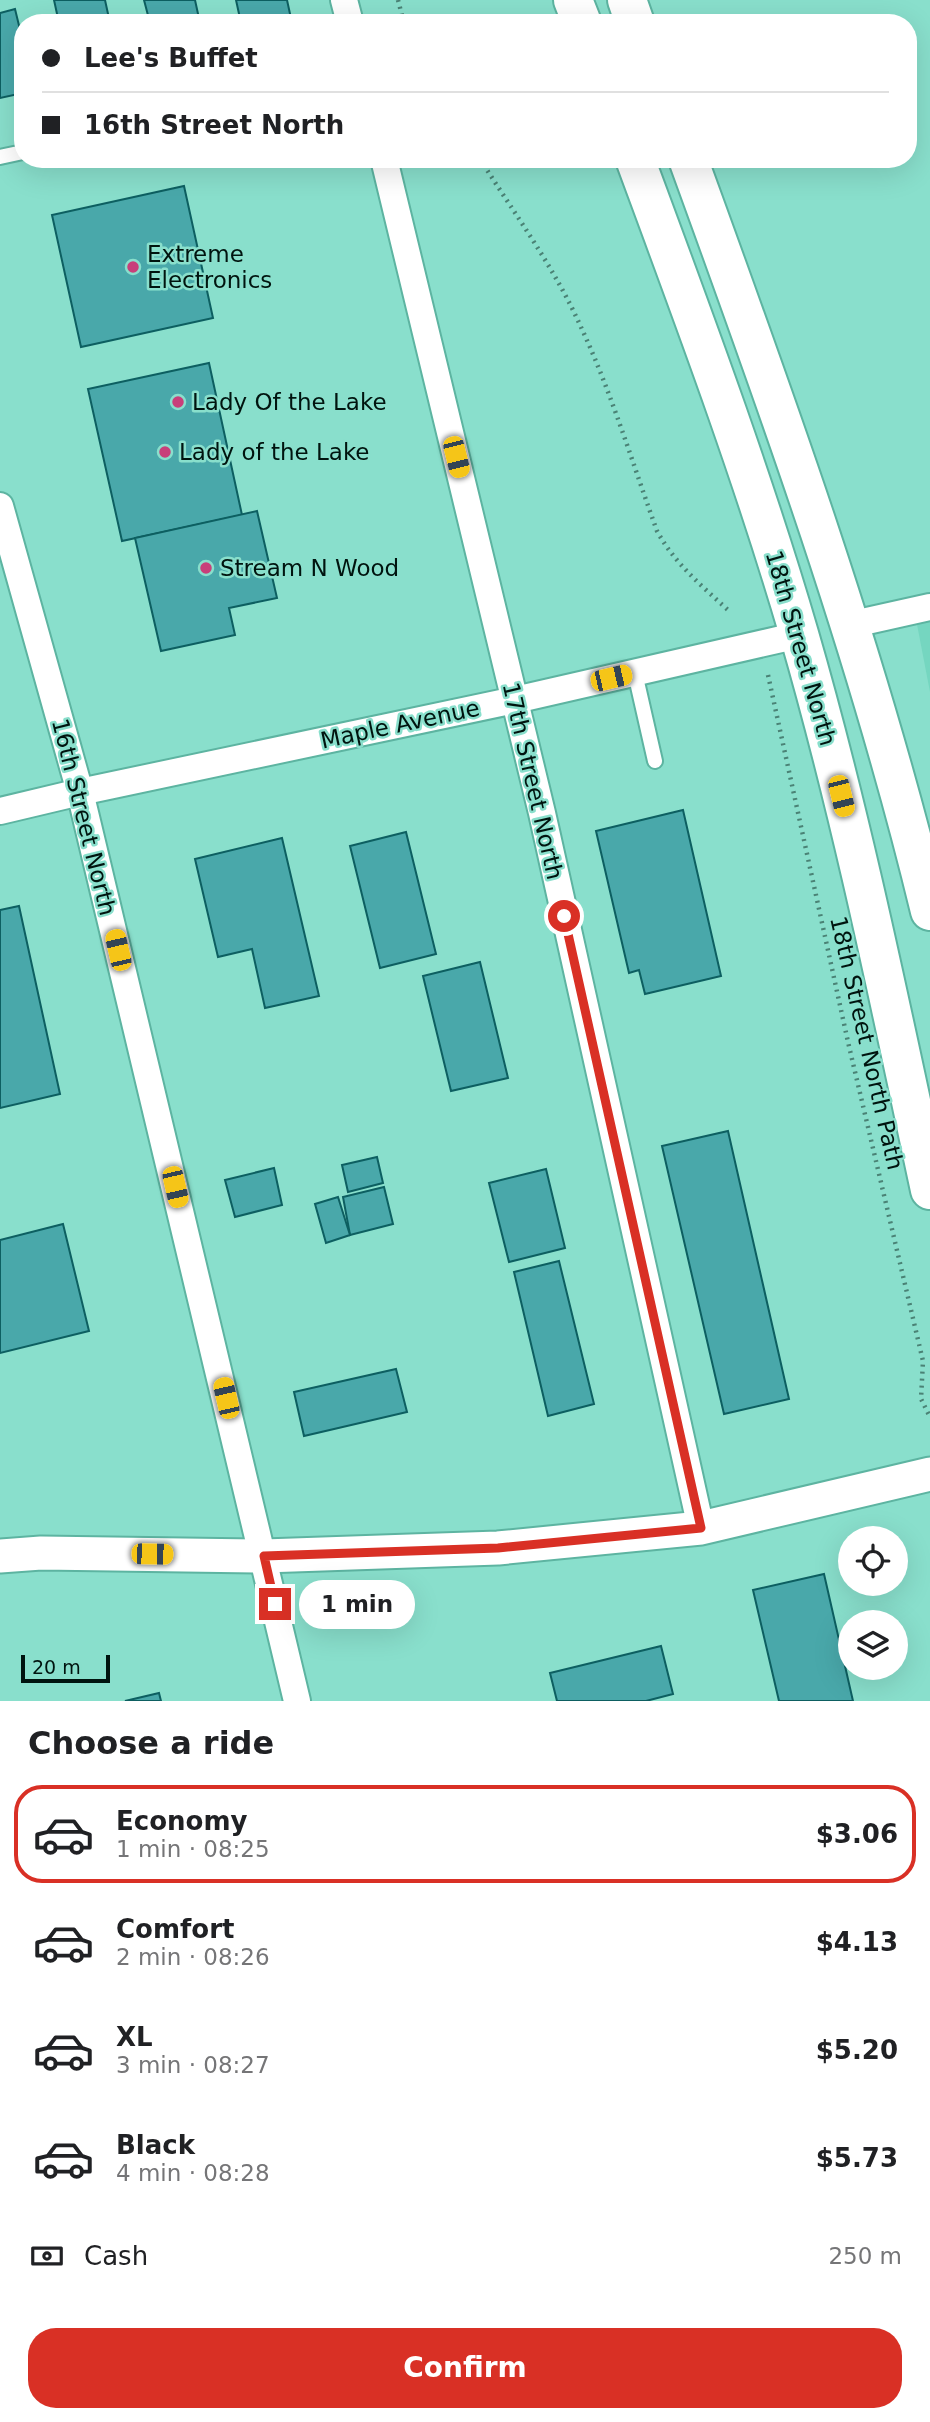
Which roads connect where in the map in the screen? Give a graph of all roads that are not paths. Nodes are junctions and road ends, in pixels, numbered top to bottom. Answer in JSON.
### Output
{"nodes":[{"id":1,"x":386,"y":168,"type":"edge"},
{"id":2,"x":638,"y":168,"type":"edge"},
{"id":3,"x":691,"y":168,"type":"edge"},
{"id":4,"x":0,"y":506,"type":"edge"},
{"id":5,"x":930,"y":607,"type":"edge"},
{"id":6,"x":849,"y":625,"type":"junction"},
{"id":7,"x":799,"y":635,"type":"junction"},
{"id":8,"x":635,"y":673,"type":"junction"},
{"id":9,"x":515,"y":700,"type":"junction"},
{"id":10,"x":655,"y":761,"type":"dead end"},
{"id":11,"x":80,"y":792,"type":"junction"},
{"id":12,"x":0,"y":811,"type":"edge"},
{"id":13,"x":930,"y":911,"type":"edge"},
{"id":14,"x":930,"y":1191,"type":"edge"},
{"id":15,"x":930,"y":1474,"type":"edge"},
{"id":16,"x":701,"y":1528,"type":"junction"},
{"id":17,"x":0,"y":1556,"type":"edge"},
{"id":18,"x":264,"y":1556,"type":"junction"},
{"id":19,"x":297,"y":1701,"type":"edge"}],
"edges":[{"from":1,"to":9,"type":"street","name":"17th Street North"},
{"from":2,"to":7,"type":"main road","name":"18th Street North"},
{"from":3,"to":6,"type":"main road"},
{"from":4,"to":11,"type":"street","name":"16th Street North"},
{"from":5,"to":6,"type":"street"},
{"from":6,"to":13,"type":"main road"},
{"from":7,"to":8,"type":"street","name":"Maple Avenue"},
{"from":7,"to":14,"type":"main road","name":"18th Street North"},
{"from":8,"to":9,"type":"street","name":"Maple Avenue"},
{"from":8,"to":10,"type":"lane"},
{"from":9,"to":11,"type":"street","name":"Maple Avenue"},
{"from":9,"to":16,"type":"street","name":"17th Street North"},
{"from":11,"to":12,"type":"street","name":"Maple Avenue"},
{"from":11,"to":18,"type":"street","name":"16th Street North"},
{"from":15,"to":16,"type":"street"},
{"from":16,"to":18,"type":"street"},
{"from":17,"to":18,"type":"street"},
{"from":18,"to":19,"type":"street","name":"16th Street North"}]}
